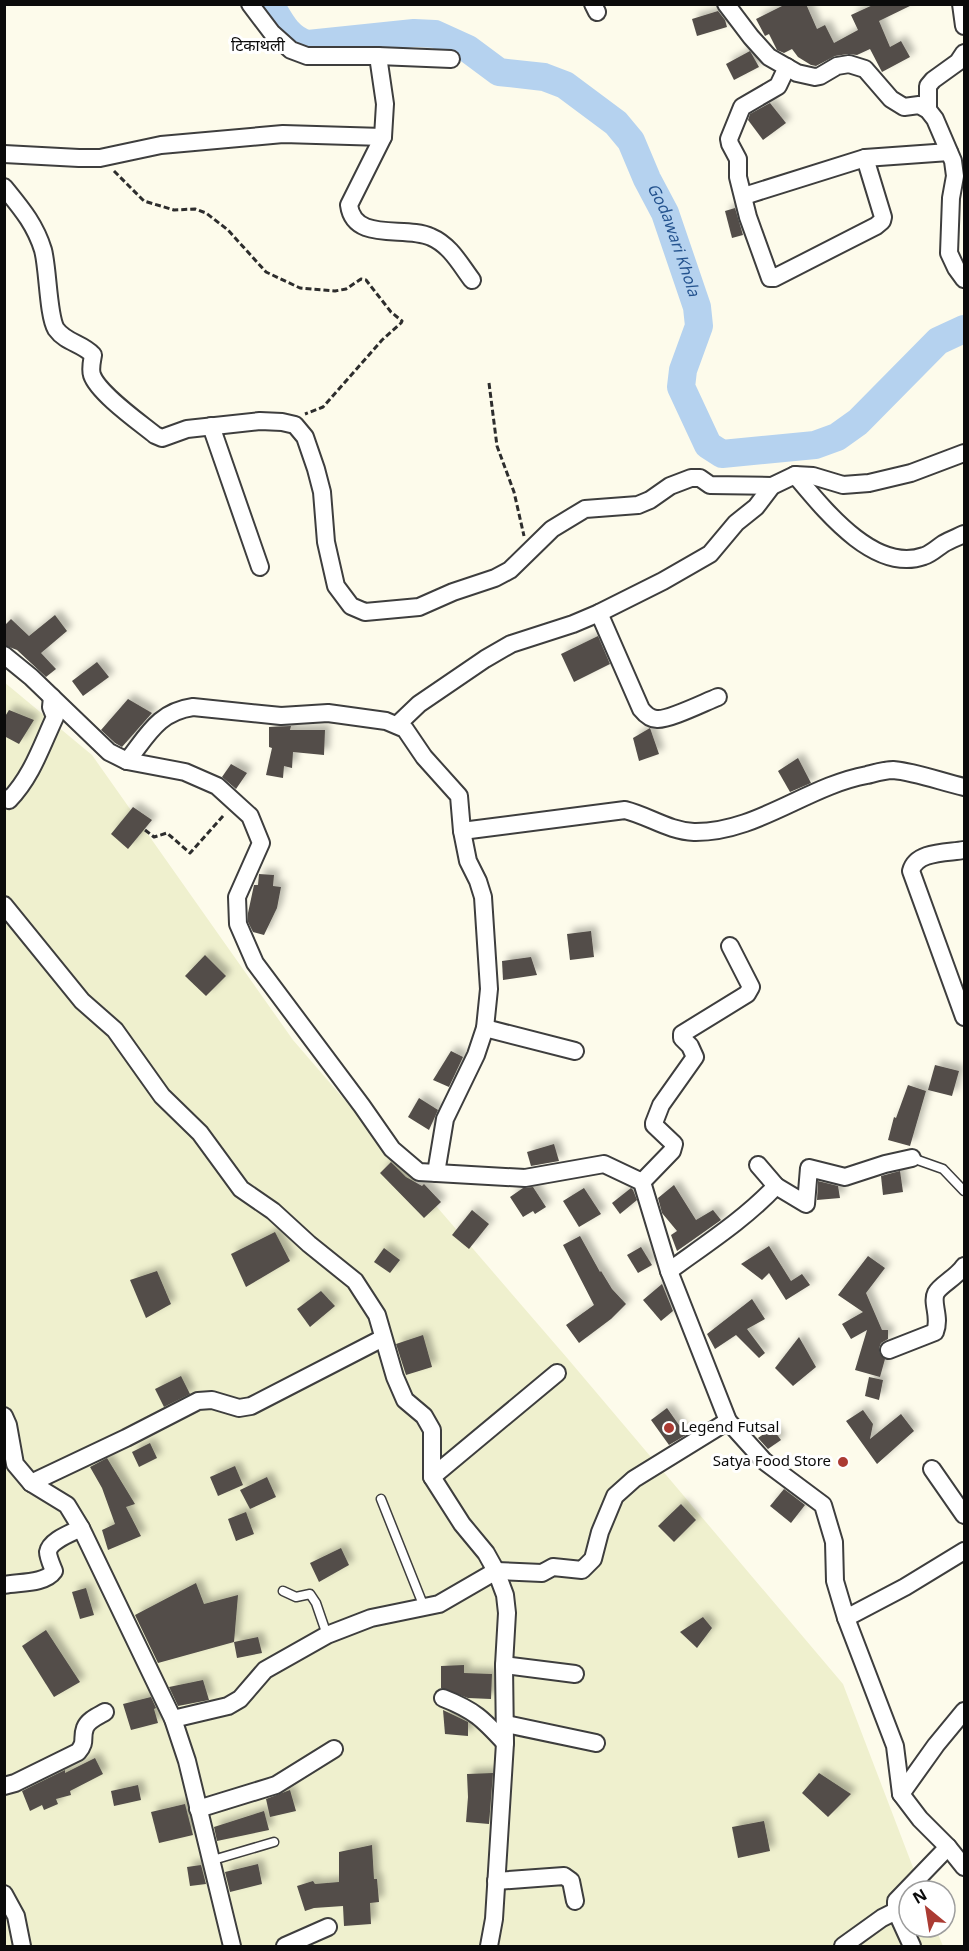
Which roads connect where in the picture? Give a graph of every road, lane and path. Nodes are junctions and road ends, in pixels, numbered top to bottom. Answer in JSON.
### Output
{"nodes":[{"id":1,"x":250,"y":4,"type":"edge"},
{"id":2,"x":726,"y":4,"type":"edge"},
{"id":3,"x":961,"y":4,"type":"edge"},
{"id":4,"x":964,"y":26,"type":"edge"},
{"id":5,"x":964,"y":53,"type":"edge"},
{"id":6,"x":378,"y":56,"type":"junction"},
{"id":7,"x":451,"y":59,"type":"dead end"},
{"id":8,"x":787,"y":67,"type":"junction"},
{"id":9,"x":928,"y":110,"type":"junction"},
{"id":10,"x":383,"y":137,"type":"junction"},
{"id":11,"x":949,"y":152,"type":"junction"},
{"id":12,"x":4,"y":154,"type":"edge"},
{"id":13,"x":100,"y":158,"type":"junction"},
{"id":14,"x":866,"y":158,"type":"junction"},
{"id":15,"x":960,"y":174,"type":"edge"},
{"id":16,"x":4,"y":187,"type":"edge"},
{"id":17,"x":744,"y":196,"type":"junction"},
{"id":18,"x":964,"y":279,"type":"edge"},
{"id":19,"x":472,"y":280,"type":"dead end"},
{"id":20,"x":489,"y":382,"type":"dead end"},
{"id":21,"x":295,"y":425,"type":"junction"},
{"id":22,"x":211,"y":426,"type":"junction"},
{"id":23,"x":964,"y":453,"type":"edge"},
{"id":24,"x":795,"y":475,"type":"junction"},
{"id":25,"x":772,"y":486,"type":"junction"},
{"id":26,"x":964,"y":534,"type":"edge"},
{"id":27,"x":528,"y":552,"type":"junction"},
{"id":28,"x":260,"y":567,"type":"dead end"},
{"id":29,"x":599,"y":613,"type":"junction"},
{"id":30,"x":4,"y":655,"type":"edge"},
{"id":31,"x":52,"y":697,"type":"junction"},
{"id":32,"x":718,"y":697,"type":"dead end"},
{"id":33,"x":397,"y":725,"type":"junction"},
{"id":34,"x":127,"y":761,"type":"junction"},
{"id":35,"x":964,"y":788,"type":"edge"},
{"id":36,"x":4,"y":798,"type":"edge"},
{"id":37,"x":234,"y":801,"type":"junction"},
{"id":38,"x":145,"y":830,"type":"dead end"},
{"id":39,"x":462,"y":831,"type":"junction"},
{"id":40,"x":964,"y":850,"type":"edge"},
{"id":41,"x":4,"y":905,"type":"edge"},
{"id":42,"x":730,"y":946,"type":"dead end"},
{"id":43,"x":964,"y":1017,"type":"edge"},
{"id":44,"x":485,"y":1028,"type":"junction"},
{"id":45,"x":575,"y":1051,"type":"dead end"},
{"id":46,"x":912,"y":1158,"type":"joint"},
{"id":47,"x":758,"y":1165,"type":"dead end"},
{"id":48,"x":436,"y":1173,"type":"junction"},
{"id":49,"x":642,"y":1182,"type":"junction"},
{"id":50,"x":776,"y":1186,"type":"junction"},
{"id":51,"x":964,"y":1191,"type":"edge"},
{"id":52,"x":964,"y":1266,"type":"edge"},
{"id":53,"x":669,"y":1271,"type":"junction"},
{"id":54,"x":383,"y":1338,"type":"junction"},
{"id":55,"x":889,"y":1350,"type":"dead end"},
{"id":56,"x":557,"y":1373,"type":"dead end"},
{"id":57,"x":4,"y":1416,"type":"edge"},
{"id":58,"x":728,"y":1420,"type":"junction"},
{"id":59,"x":932,"y":1469,"type":"dead end"},
{"id":60,"x":432,"y":1477,"type":"junction"},
{"id":61,"x":31,"y":1483,"type":"junction"},
{"id":62,"x":381,"y":1499,"type":"dead end"},
{"id":63,"x":964,"y":1515,"type":"edge"},
{"id":64,"x":81,"y":1528,"type":"junction"},
{"id":65,"x":964,"y":1551,"type":"edge"},
{"id":66,"x":496,"y":1571,"type":"junction"},
{"id":67,"x":4,"y":1585,"type":"edge"},
{"id":68,"x":283,"y":1592,"type":"dead end"},
{"id":69,"x":424,"y":1608,"type":"junction"},
{"id":70,"x":846,"y":1618,"type":"junction"},
{"id":71,"x":327,"y":1635,"type":"junction"},
{"id":72,"x":504,"y":1665,"type":"junction"},
{"id":73,"x":575,"y":1674,"type":"dead end"},
{"id":74,"x":443,"y":1698,"type":"dead end"},
{"id":75,"x":964,"y":1711,"type":"edge"},
{"id":76,"x":105,"y":1712,"type":"dead end"},
{"id":77,"x":173,"y":1719,"type":"junction"},
{"id":78,"x":506,"y":1724,"type":"junction"},
{"id":79,"x":505,"y":1743,"type":"junction"},
{"id":80,"x":596,"y":1743,"type":"dead end"},
{"id":81,"x":334,"y":1749,"type":"dead end"},
{"id":82,"x":4,"y":1786,"type":"edge"},
{"id":83,"x":901,"y":1794,"type":"junction"},
{"id":84,"x":198,"y":1809,"type":"junction"},
{"id":85,"x":274,"y":1842,"type":"dead end"},
{"id":86,"x":948,"y":1847,"type":"junction"},
{"id":87,"x":213,"y":1860,"type":"junction"},
{"id":88,"x":964,"y":1867,"type":"edge"},
{"id":89,"x":496,"y":1881,"type":"junction"},
{"id":90,"x":4,"y":1894,"type":"edge"},
{"id":91,"x":575,"y":1901,"type":"dead end"},
{"id":92,"x":896,"y":1911,"type":"junction"},
{"id":93,"x":328,"y":1927,"type":"dead end"},
{"id":94,"x":22,"y":1947,"type":"edge"},
{"id":95,"x":232,"y":1947,"type":"edge"},
{"id":96,"x":285,"y":1947,"type":"edge"},
{"id":97,"x":489,"y":1947,"type":"edge"},
{"id":98,"x":843,"y":1947,"type":"edge"},
{"id":99,"x":912,"y":1947,"type":"edge"}],
"edges":[{"from":1,"to":6,"type":"street"},
{"from":2,"to":8,"type":"street"},
{"from":3,"to":4,"type":"street"},
{"from":5,"to":9,"type":"street"},
{"from":6,"to":7,"type":"street"},
{"from":6,"to":10,"type":"street"},
{"from":8,"to":9,"type":"street"},
{"from":8,"to":17,"type":"street"},
{"from":9,"to":11,"type":"street"},
{"from":10,"to":13,"type":"street"},
{"from":10,"to":19,"type":"street"},
{"from":11,"to":14,"type":"street"},
{"from":11,"to":15,"type":"street"},
{"from":12,"to":13,"type":"street"},
{"from":13,"to":21,"type":"path"},
{"from":14,"to":17,"type":"street"},
{"from":14,"to":17,"type":"street"},
{"from":15,"to":18,"type":"street"},
{"from":16,"to":22,"type":"street"},
{"from":20,"to":27,"type":"path"},
{"from":21,"to":22,"type":"street"},
{"from":21,"to":27,"type":"street"},
{"from":22,"to":28,"type":"street"},
{"from":23,"to":24,"type":"street"},
{"from":24,"to":25,"type":"street"},
{"from":24,"to":26,"type":"street"},
{"from":25,"to":27,"type":"street"},
{"from":25,"to":29,"type":"street"},
{"from":29,"to":32,"type":"street"},
{"from":29,"to":33,"type":"street"},
{"from":30,"to":31,"type":"street"},
{"from":31,"to":34,"type":"street"},
{"from":31,"to":36,"type":"street"},
{"from":33,"to":34,"type":"street"},
{"from":33,"to":39,"type":"street"},
{"from":34,"to":37,"type":"street"},
{"from":35,"to":39,"type":"street"},
{"from":37,"to":38,"type":"path"},
{"from":37,"to":48,"type":"street"},
{"from":39,"to":44,"type":"street"},
{"from":40,"to":43,"type":"street"},
{"from":41,"to":54,"type":"street"},
{"from":42,"to":49,"type":"street"},
{"from":44,"to":45,"type":"street"},
{"from":44,"to":48,"type":"street"},
{"from":46,"to":50,"type":"street"},
{"from":46,"to":51,"type":"lane"},
{"from":47,"to":50,"type":"street"},
{"from":48,"to":49,"type":"street"},
{"from":49,"to":53,"type":"street"},
{"from":50,"to":53,"type":"street"},
{"from":52,"to":55,"type":"street"},
{"from":53,"to":58,"type":"street"},
{"from":54,"to":60,"type":"street"},
{"from":54,"to":61,"type":"street"},
{"from":56,"to":60,"type":"street"},
{"from":57,"to":61,"type":"street"},
{"from":58,"to":66,"type":"street"},
{"from":58,"to":70,"type":"street"},
{"from":59,"to":63,"type":"street"},
{"from":60,"to":66,"type":"street"},
{"from":61,"to":64,"type":"street"},
{"from":62,"to":69,"type":"lane"},
{"from":64,"to":67,"type":"street"},
{"from":64,"to":77,"type":"street"},
{"from":65,"to":70,"type":"street"},
{"from":66,"to":69,"type":"street"},
{"from":66,"to":72,"type":"street"},
{"from":68,"to":71,"type":"lane"},
{"from":69,"to":71,"type":"street"},
{"from":70,"to":83,"type":"street"},
{"from":71,"to":77,"type":"street"},
{"from":72,"to":73,"type":"street"},
{"from":72,"to":78,"type":"street"},
{"from":74,"to":79,"type":"street"},
{"from":75,"to":83,"type":"street"},
{"from":76,"to":82,"type":"street"},
{"from":77,"to":84,"type":"street"},
{"from":78,"to":79,"type":"street"},
{"from":78,"to":80,"type":"street"},
{"from":79,"to":89,"type":"street"},
{"from":81,"to":84,"type":"street"},
{"from":83,"to":86,"type":"street"},
{"from":84,"to":87,"type":"street"},
{"from":85,"to":87,"type":"lane"},
{"from":86,"to":88,"type":"street"},
{"from":86,"to":92,"type":"street"},
{"from":87,"to":95,"type":"street"},
{"from":89,"to":91,"type":"street"},
{"from":89,"to":97,"type":"street"},
{"from":90,"to":94,"type":"street"},
{"from":92,"to":98,"type":"street"},
{"from":92,"to":99,"type":"street"},
{"from":93,"to":96,"type":"street"}]}
